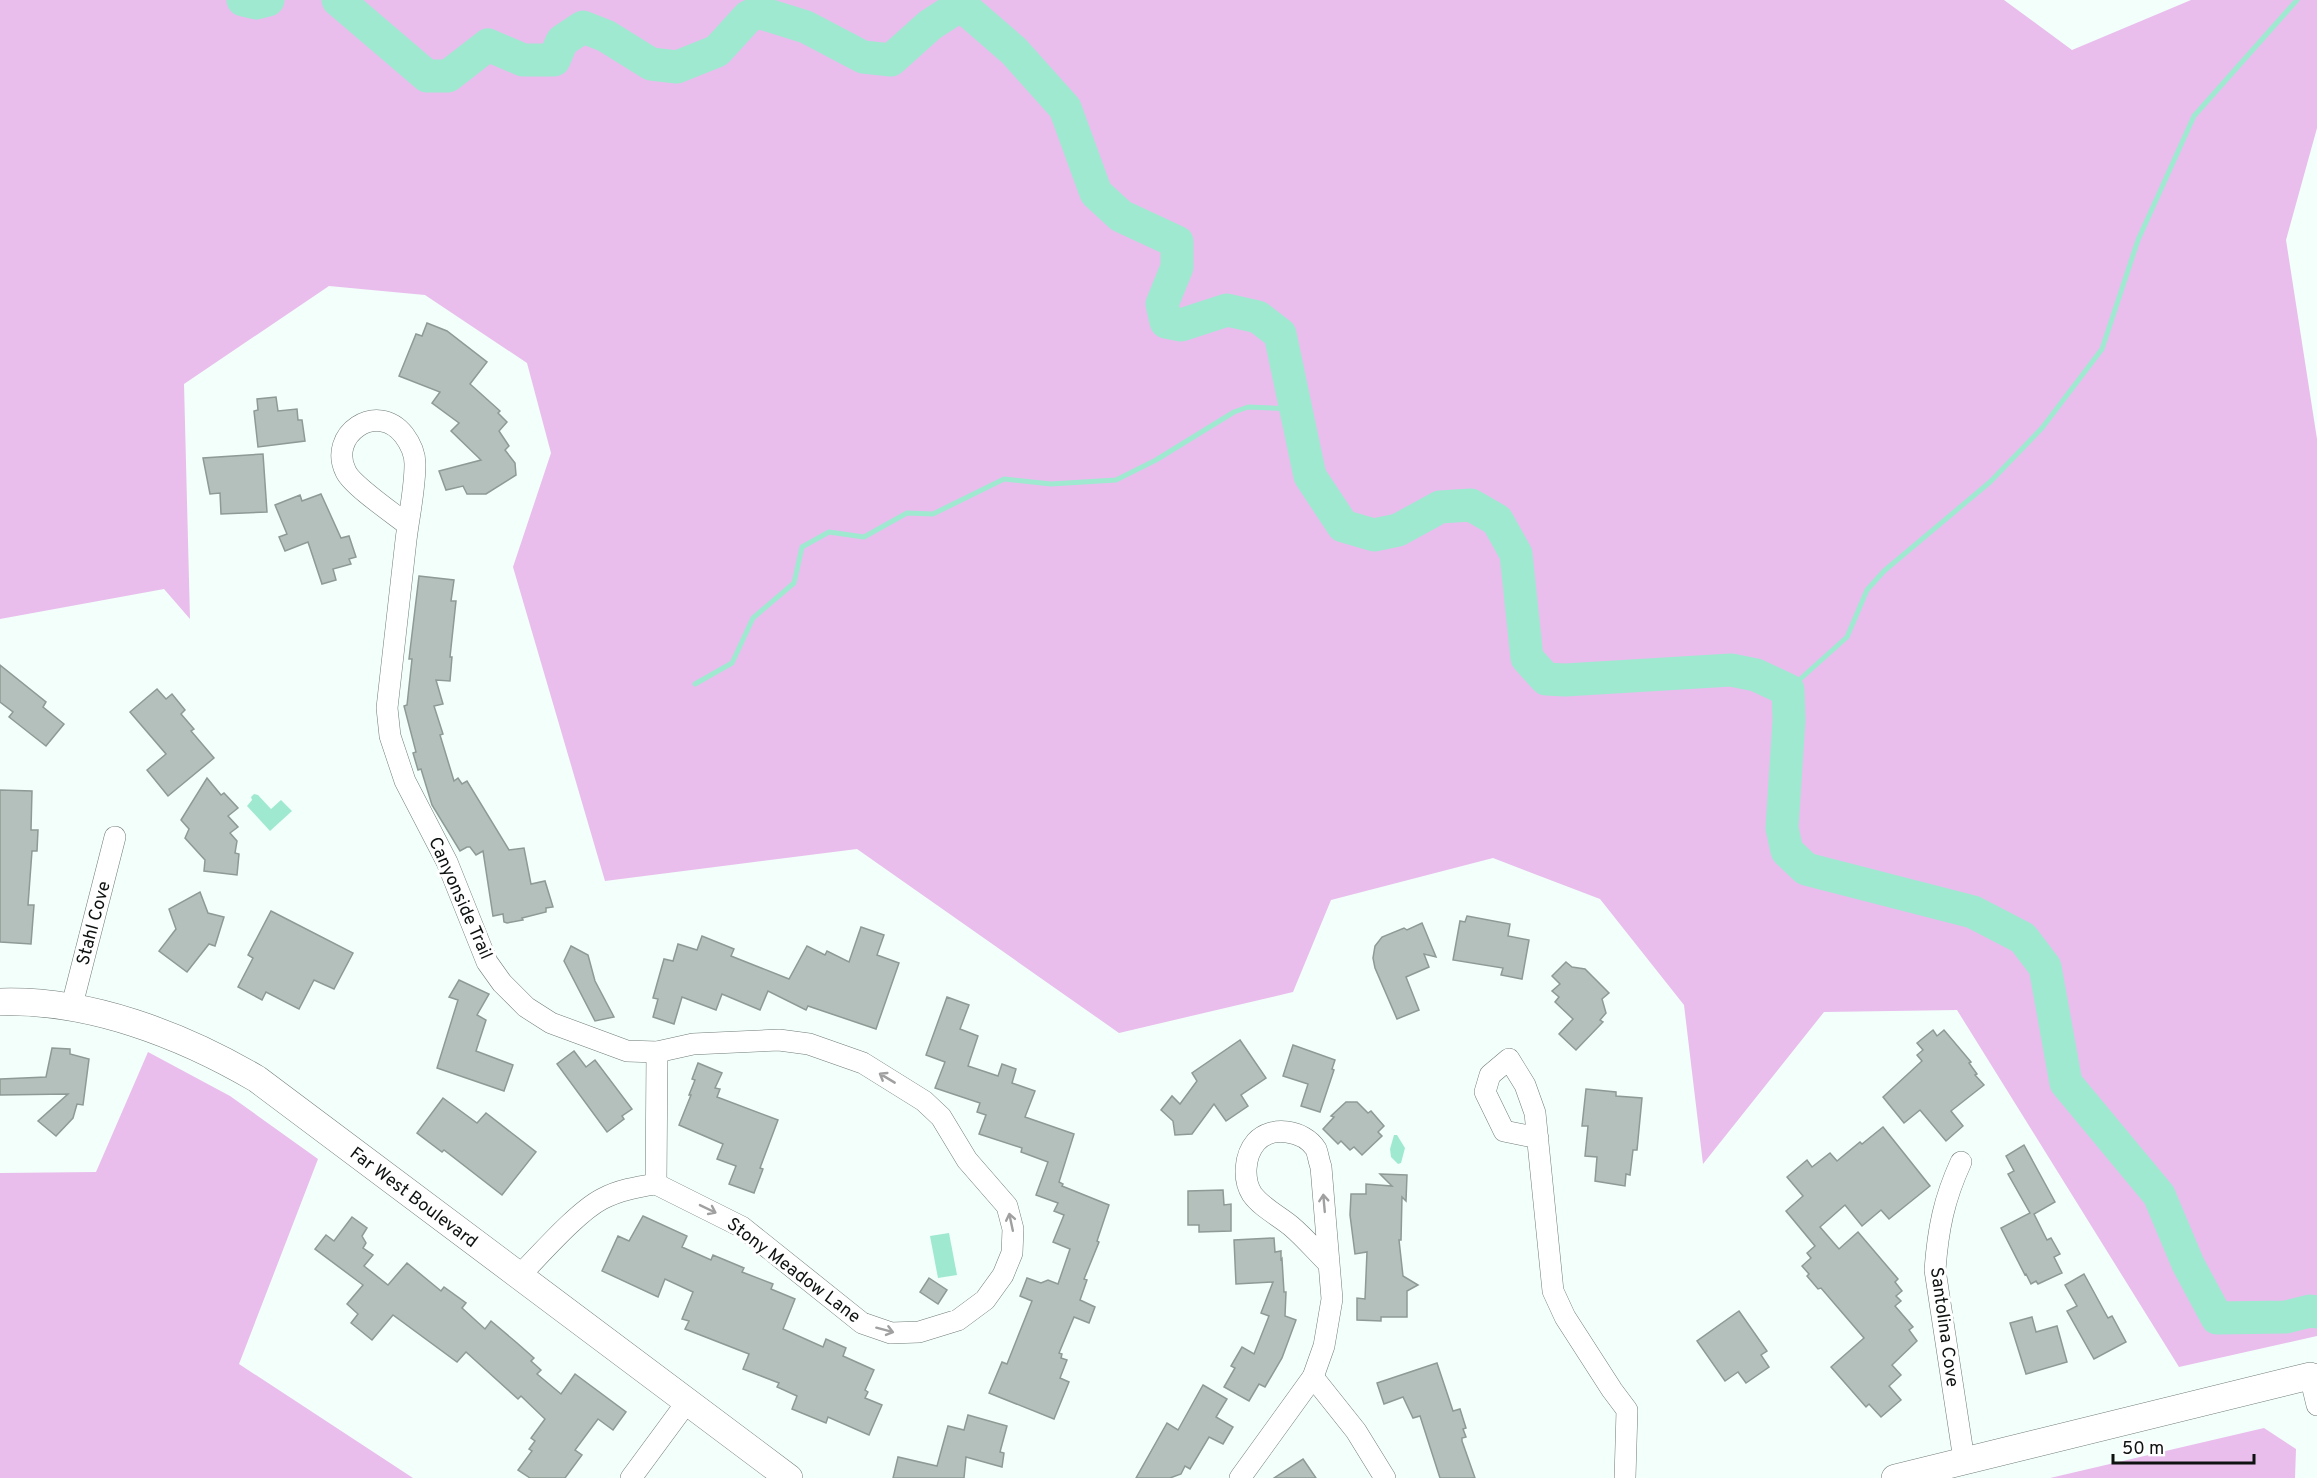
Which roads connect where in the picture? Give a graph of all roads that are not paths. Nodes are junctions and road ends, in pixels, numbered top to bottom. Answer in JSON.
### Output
{"nodes":[{"id":1,"x":408,"y":525,"type":"junction"},
{"id":2,"x":116,"y":837,"type":"dead end"},
{"id":3,"x":0,"y":1002,"type":"edge"},
{"id":4,"x":71,"y":1009,"type":"junction"},
{"id":5,"x":657,"y":1052,"type":"junction"},
{"id":6,"x":1538,"y":1138,"type":"dead end"},
{"id":7,"x":1961,"y":1162,"type":"dead end"},
{"id":8,"x":656,"y":1184,"type":"junction"},
{"id":9,"x":1327,"y":1262,"type":"junction"},
{"id":10,"x":519,"y":1276,"type":"junction"},
{"id":11,"x":2314,"y":1375,"type":"edge"},
{"id":12,"x":1313,"y":1377,"type":"junction"},
{"id":13,"x":687,"y":1402,"type":"junction"},
{"id":14,"x":2317,"y":1405,"type":"edge"},
{"id":15,"x":1964,"y":1460,"type":"junction"},
{"id":16,"x":631,"y":1478,"type":"edge"},
{"id":17,"x":789,"y":1478,"type":"edge"},
{"id":18,"x":1240,"y":1478,"type":"edge"},
{"id":19,"x":1385,"y":1478,"type":"edge"},
{"id":20,"x":1625,"y":1478,"type":"edge"},
{"id":21,"x":1895,"y":1478,"type":"edge"}],
"edges":[{"from":1,"to":1,"type":"street","name":"Canyonside Trail"},
{"from":1,"to":5,"type":"street","name":"Canyonside Trail"},
{"from":2,"to":4,"type":"street","name":"Stahl Cove"},
{"from":3,"to":4,"type":"street","name":"Far West Boulevard"},
{"from":4,"to":10,"type":"street","name":"Far West Boulevard"},
{"from":5,"to":8,"type":"street"},
{"from":8,"to":5,"type":"street","name":"Stony Meadow Lane","one_way":true},
{"from":6,"to":20,"type":"street"},
{"from":7,"to":15,"type":"street","name":"Santolina Cove"},
{"from":8,"to":10,"type":"street"},
{"from":9,"to":9,"type":"street","one_way":true},
{"from":9,"to":12,"type":"street"},
{"from":10,"to":13,"type":"street","name":"Far West Boulevard"},
{"from":11,"to":14,"type":"street"},
{"from":11,"to":15,"type":"street"},
{"from":12,"to":18,"type":"street"},
{"from":12,"to":19,"type":"street"},
{"from":13,"to":16,"type":"street"},
{"from":13,"to":17,"type":"street","name":"Far West Boulevard"},
{"from":15,"to":21,"type":"street"}]}
